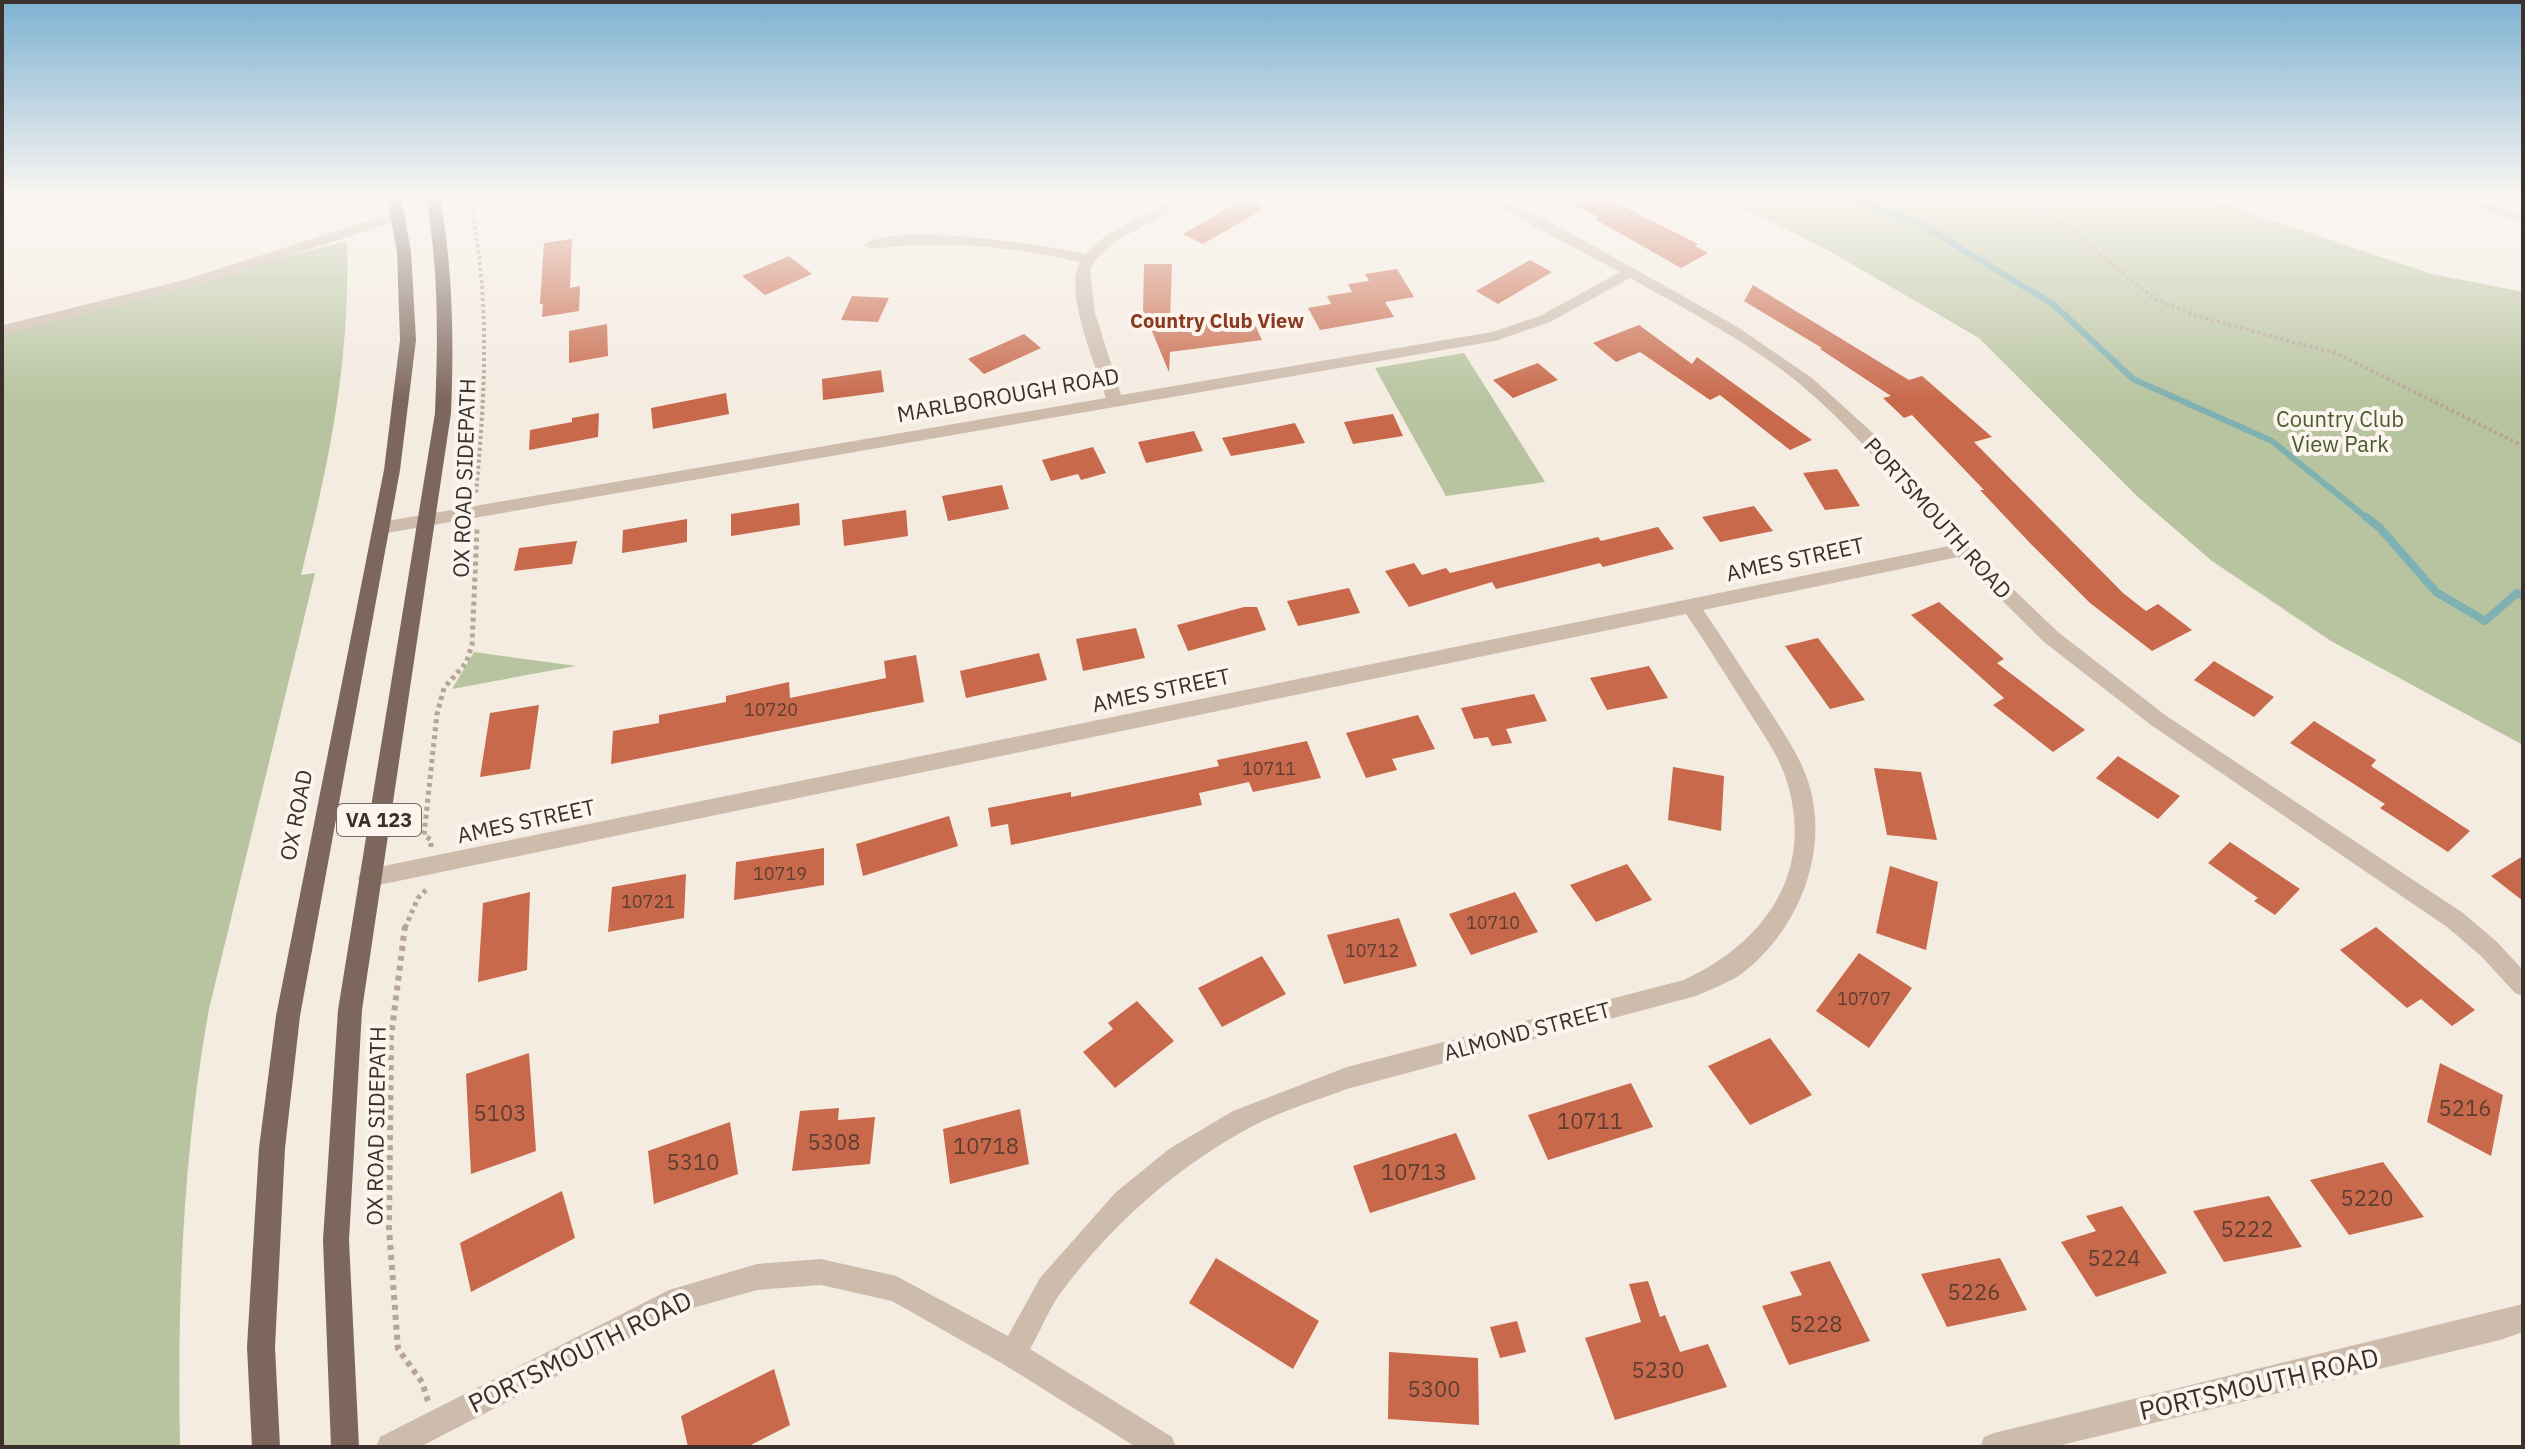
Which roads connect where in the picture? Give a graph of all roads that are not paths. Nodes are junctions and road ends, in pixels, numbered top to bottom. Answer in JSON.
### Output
{"nodes":[{"id":1,"x":247,"y":265,"type":"edge"},
{"id":2,"x":405,"y":265,"type":"edge"},
{"id":3,"x":443,"y":265,"type":"edge"},
{"id":4,"x":1085,"y":265,"type":"edge"},
{"id":5,"x":1618,"y":265,"type":"edge"},
{"id":6,"x":1631,"y":272,"type":"junction"},
{"id":7,"x":2,"y":330,"type":"edge"},
{"id":8,"x":1114,"y":399,"type":"junction"},
{"id":9,"x":429,"y":517,"type":"junction"},
{"id":10,"x":381,"y":528,"type":"junction"},
{"id":11,"x":1962,"y":550,"type":"junction"},
{"id":12,"x":1690,"y":605,"type":"junction"},
{"id":13,"x":369,"y":878,"type":"junction"},
{"id":14,"x":2523,"y":986,"type":"edge"},
{"id":15,"x":2523,"y":1318,"type":"edge"},
{"id":16,"x":1013,"y":1354,"type":"junction"},
{"id":17,"x":266,"y":1447,"type":"edge"},
{"id":18,"x":345,"y":1447,"type":"edge"},
{"id":19,"x":390,"y":1447,"type":"edge"},
{"id":20,"x":1162,"y":1447,"type":"edge"},
{"id":21,"x":1994,"y":1447,"type":"edge"}],
"edges":[{"from":1,"to":7,"type":"lane"},
{"from":2,"to":10,"type":"main road","name":"OX ROAD","number":"VA 123"},
{"from":3,"to":9,"type":"main road","number":"VA 123"},
{"from":4,"to":8,"type":"street"},
{"from":5,"to":6,"type":"street","name":"PORTSMOUTH ROAD"},
{"from":6,"to":8,"type":"street","name":"MARLBOROUGH ROAD"},
{"from":6,"to":11,"type":"street","name":"PORTSMOUTH ROAD"},
{"from":8,"to":9,"type":"street","name":"MARLBOROUGH ROAD"},
{"from":9,"to":10,"type":"street","name":"MARLBOROUGH ROAD"},
{"from":9,"to":13,"type":"main road","number":"VA 123"},
{"from":10,"to":17,"type":"main road","name":"OX ROAD","number":"VA 123"},
{"from":11,"to":12,"type":"street","name":"AMES STREET"},
{"from":11,"to":14,"type":"street","name":"PORTSMOUTH ROAD"},
{"from":12,"to":13,"type":"street","name":"AMES STREET"},
{"from":12,"to":16,"type":"street","name":"ALMOND STREET"},
{"from":13,"to":18,"type":"main road","number":"VA 123"},
{"from":15,"to":21,"type":"street","name":"PORTSMOUTH ROAD"},
{"from":16,"to":19,"type":"street","name":"PORTSMOUTH ROAD"},
{"from":16,"to":20,"type":"street","name":"PORTSMOUTH ROAD"}]}
